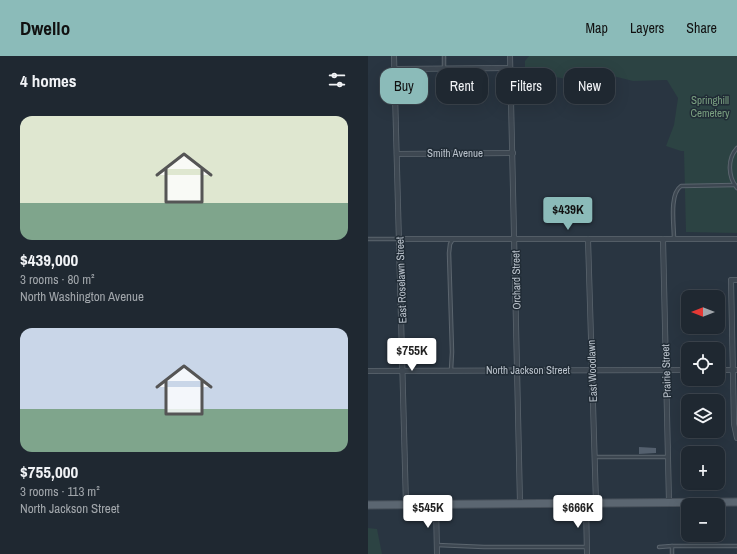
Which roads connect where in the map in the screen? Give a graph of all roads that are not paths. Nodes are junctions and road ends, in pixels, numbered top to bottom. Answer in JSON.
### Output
{"nodes":[{"id":1,"x":394,"y":56,"type":"edge"},
{"id":2,"x":444,"y":56,"type":"edge"},
{"id":3,"x":510,"y":56,"type":"edge"},
{"id":4,"x":395,"y":68,"type":"edge"},
{"id":5,"x":444,"y":68,"type":"edge"},
{"id":6,"x":510,"y":68,"type":"edge"},
{"id":7,"x":396,"y":104,"type":"edge"},
{"id":8,"x":511,"y":104,"type":"edge"},
{"id":9,"x":737,"y":148,"type":"edge"},
{"id":10,"x":513,"y":153,"type":"junction"},
{"id":11,"x":397,"y":154,"type":"junction"},
{"id":12,"x":735,"y":185,"type":"junction"},
{"id":13,"x":737,"y":188,"type":"edge"},
{"id":14,"x":368,"y":239,"type":"edge"},
{"id":15,"x":400,"y":239,"type":"junction"},
{"id":16,"x":453,"y":239,"type":"junction"},
{"id":17,"x":515,"y":239,"type":"junction"},
{"id":18,"x":588,"y":239,"type":"junction"},
{"id":19,"x":663,"y":239,"type":"junction"},
{"id":20,"x":674,"y":239,"type":"junction"},
{"id":21,"x":737,"y":239,"type":"edge"},
{"id":22,"x":737,"y":280,"type":"edge"},
{"id":23,"x":403,"y":370,"type":"junction"},
{"id":24,"x":451,"y":370,"type":"junction"},
{"id":25,"x":518,"y":370,"type":"junction"},
{"id":26,"x":592,"y":370,"type":"junction"},
{"id":27,"x":666,"y":370,"type":"junction"},
{"id":28,"x":681,"y":370,"type":"edge"},
{"id":29,"x":735,"y":370,"type":"edge"},
{"id":30,"x":368,"y":371,"type":"edge"},
{"id":31,"x":737,"y":438,"type":"edge"},
{"id":32,"x":668,"y":456,"type":"junction"},
{"id":33,"x":594,"y":457,"type":"junction"},
{"id":34,"x":669,"y":502,"type":"junction"},
{"id":35,"x":737,"y":502,"type":"edge"},
{"id":36,"x":520,"y":503,"type":"junction"},
{"id":37,"x":586,"y":503,"type":"junction"},
{"id":38,"x":596,"y":503,"type":"junction"},
{"id":39,"x":436,"y":504,"type":"junction"},
{"id":40,"x":368,"y":505,"type":"edge"},
{"id":41,"x":406,"y":505,"type":"junction"},
{"id":42,"x":437,"y":544,"type":"junction"},
{"id":43,"x":672,"y":546,"type":"junction"},
{"id":44,"x":737,"y":546,"type":"edge"},
{"id":45,"x":587,"y":547,"type":"junction"},
{"id":46,"x":659,"y":547,"type":"dead end"},
{"id":47,"x":437,"y":554,"type":"edge"},
{"id":48,"x":587,"y":554,"type":"edge"},
{"id":49,"x":672,"y":554,"type":"edge"}],
"edges":[{"from":1,"to":4,"type":"street","name":"East Roselawn Street"},
{"from":2,"to":5,"type":"lane"},
{"from":3,"to":6,"type":"street","name":"Orchard Street"},
{"from":7,"to":11,"type":"street","name":"East Roselawn Street"},
{"from":8,"to":10,"type":"street","name":"Orchard Street"},
{"from":9,"to":12,"type":"lane"},
{"from":10,"to":11,"type":"street","name":"Smith Avenue"},
{"from":10,"to":17,"type":"street","name":"Orchard Street"},
{"from":11,"to":15,"type":"street","name":"East Roselawn Street"},
{"from":12,"to":13,"type":"lane"},
{"from":12,"to":20,"type":"lane"},
{"from":14,"to":15,"type":"lane"},
{"from":15,"to":16,"type":"street"},
{"from":15,"to":23,"type":"street","name":"East Roselawn Street"},
{"from":16,"to":17,"type":"street"},
{"from":16,"to":24,"type":"lane"},
{"from":17,"to":18,"type":"street"},
{"from":17,"to":25,"type":"street","name":"Orchard Street"},
{"from":18,"to":19,"type":"street"},
{"from":18,"to":26,"type":"street","name":"East Woodlawn"},
{"from":19,"to":20,"type":"street"},
{"from":19,"to":27,"type":"street","name":"Prairie Street"},
{"from":20,"to":21,"type":"street"},
{"from":22,"to":29,"type":"street"},
{"from":23,"to":24,"type":"street","name":"North Jackson Street"},
{"from":23,"to":30,"type":"street","name":"North Jackson Street"},
{"from":23,"to":41,"type":"street","name":"East Roselawn Street"},
{"from":24,"to":25,"type":"street","name":"North Jackson Street"},
{"from":25,"to":26,"type":"street","name":"North Jackson Street"},
{"from":25,"to":36,"type":"street","name":"Orchard Street"},
{"from":26,"to":27,"type":"street","name":"North Jackson Street"},
{"from":26,"to":33,"type":"street","name":"East Woodlawn"},
{"from":27,"to":28,"type":"street","name":"North Jackson Street"},
{"from":27,"to":32,"type":"street","name":"Prairie Street"},
{"from":29,"to":31,"type":"street"},
{"from":32,"to":33,"type":"lane"},
{"from":32,"to":34,"type":"street","name":"Prairie Street"},
{"from":33,"to":38,"type":"street","name":"East Woodlawn"},
{"from":34,"to":35,"type":"main road"},
{"from":34,"to":38,"type":"main road"},
{"from":36,"to":37,"type":"main road"},
{"from":36,"to":39,"type":"main road"},
{"from":37,"to":38,"type":"main road"},
{"from":37,"to":45,"type":"street"},
{"from":39,"to":41,"type":"main road"},
{"from":39,"to":42,"type":"street"},
{"from":40,"to":41,"type":"main road"},
{"from":42,"to":45,"type":"lane"},
{"from":42,"to":47,"type":"street"},
{"from":43,"to":44,"type":"lane"},
{"from":43,"to":46,"type":"lane"},
{"from":43,"to":49,"type":"lane"},
{"from":45,"to":48,"type":"street"}]}
